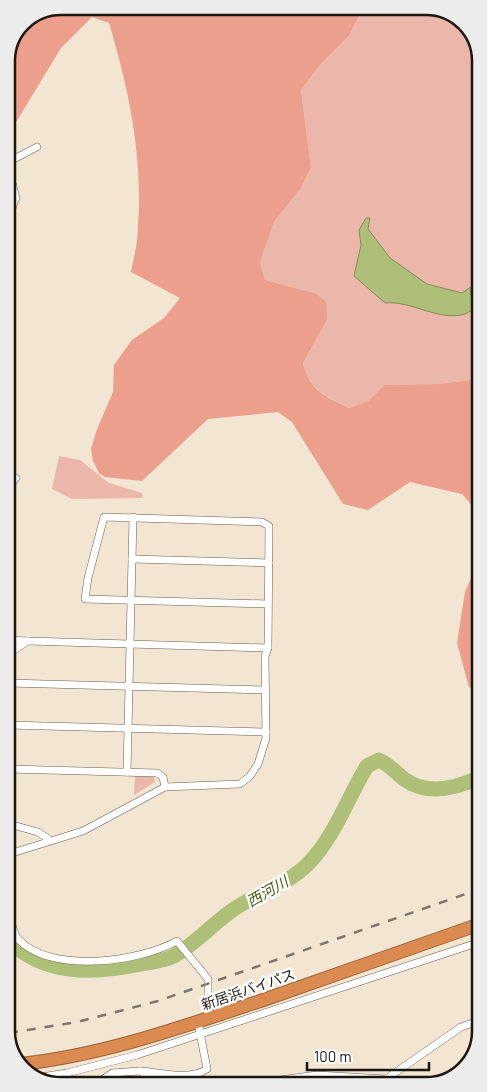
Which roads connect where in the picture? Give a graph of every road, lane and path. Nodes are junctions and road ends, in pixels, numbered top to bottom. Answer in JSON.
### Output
{"nodes":[{"id":1,"x":36,"y":147,"type":"dead end"},
{"id":2,"x":15,"y":158,"type":"edge"},
{"id":3,"x":133,"y":518,"type":"junction"},
{"id":4,"x":132,"y":559,"type":"junction"},
{"id":5,"x":269,"y":563,"type":"junction"},
{"id":6,"x":131,"y":600,"type":"junction"},
{"id":7,"x":268,"y":604,"type":"junction"},
{"id":8,"x":15,"y":640,"type":"edge"},
{"id":9,"x":28,"y":641,"type":"junction"},
{"id":10,"x":129,"y":643,"type":"junction"},
{"id":11,"x":268,"y":648,"type":"junction"},
{"id":12,"x":15,"y":649,"type":"edge"},
{"id":13,"x":15,"y":683,"type":"edge"},
{"id":14,"x":128,"y":686,"type":"junction"},
{"id":15,"x":266,"y":690,"type":"junction"},
{"id":16,"x":15,"y":725,"type":"edge"},
{"id":17,"x":127,"y":729,"type":"junction"},
{"id":18,"x":266,"y":732,"type":"junction"},
{"id":19,"x":15,"y":768,"type":"edge"},
{"id":20,"x":127,"y":772,"type":"junction"},
{"id":21,"x":165,"y":787,"type":"junction"},
{"id":22,"x":15,"y":826,"type":"edge"},
{"id":23,"x":50,"y":840,"type":"junction"},
{"id":24,"x":15,"y":852,"type":"edge"},
{"id":25,"x":472,"y":927,"type":"edge"},
{"id":26,"x":15,"y":933,"type":"edge"},
{"id":27,"x":472,"y":944,"type":"edge"},
{"id":28,"x":472,"y":1024,"type":"edge"},
{"id":29,"x":202,"y":1025,"type":"junction"},
{"id":30,"x":27,"y":1063,"type":"edge"},
{"id":31,"x":140,"y":1071,"type":"junction"},
{"id":32,"x":51,"y":1076,"type":"edge"},
{"id":33,"x":107,"y":1077,"type":"edge"},
{"id":34,"x":150,"y":1077,"type":"edge"},
{"id":35,"x":389,"y":1077,"type":"edge"}],
"edges":[{"from":1,"to":2,"type":"street"},
{"from":3,"to":4,"type":"street"},
{"from":3,"to":5,"type":"street"},
{"from":3,"to":6,"type":"street"},
{"from":4,"to":5,"type":"street"},
{"from":4,"to":6,"type":"street"},
{"from":5,"to":7,"type":"street"},
{"from":6,"to":7,"type":"street"},
{"from":6,"to":10,"type":"street"},
{"from":7,"to":11,"type":"street"},
{"from":8,"to":9,"type":"street"},
{"from":9,"to":10,"type":"street"},
{"from":9,"to":12,"type":"street"},
{"from":10,"to":11,"type":"street"},
{"from":10,"to":14,"type":"street"},
{"from":11,"to":15,"type":"street"},
{"from":13,"to":14,"type":"street"},
{"from":14,"to":15,"type":"street"},
{"from":14,"to":17,"type":"street"},
{"from":15,"to":18,"type":"street"},
{"from":16,"to":17,"type":"street"},
{"from":17,"to":18,"type":"street"},
{"from":17,"to":20,"type":"street"},
{"from":18,"to":21,"type":"street"},
{"from":19,"to":20,"type":"street"},
{"from":20,"to":21,"type":"street"},
{"from":21,"to":23,"type":"street"},
{"from":22,"to":23,"type":"street"},
{"from":23,"to":24,"type":"street"},
{"from":25,"to":29,"type":"highway","name":"新居浜バイパス"},
{"from":26,"to":29,"type":"street"},
{"from":27,"to":29,"type":"street"},
{"from":28,"to":35,"type":"street"},
{"from":29,"to":30,"type":"highway","name":"新居浜バイパス"},
{"from":29,"to":31,"type":"street"},
{"from":29,"to":32,"type":"street"},
{"from":31,"to":33,"type":"street"},
{"from":31,"to":34,"type":"street"}]}
